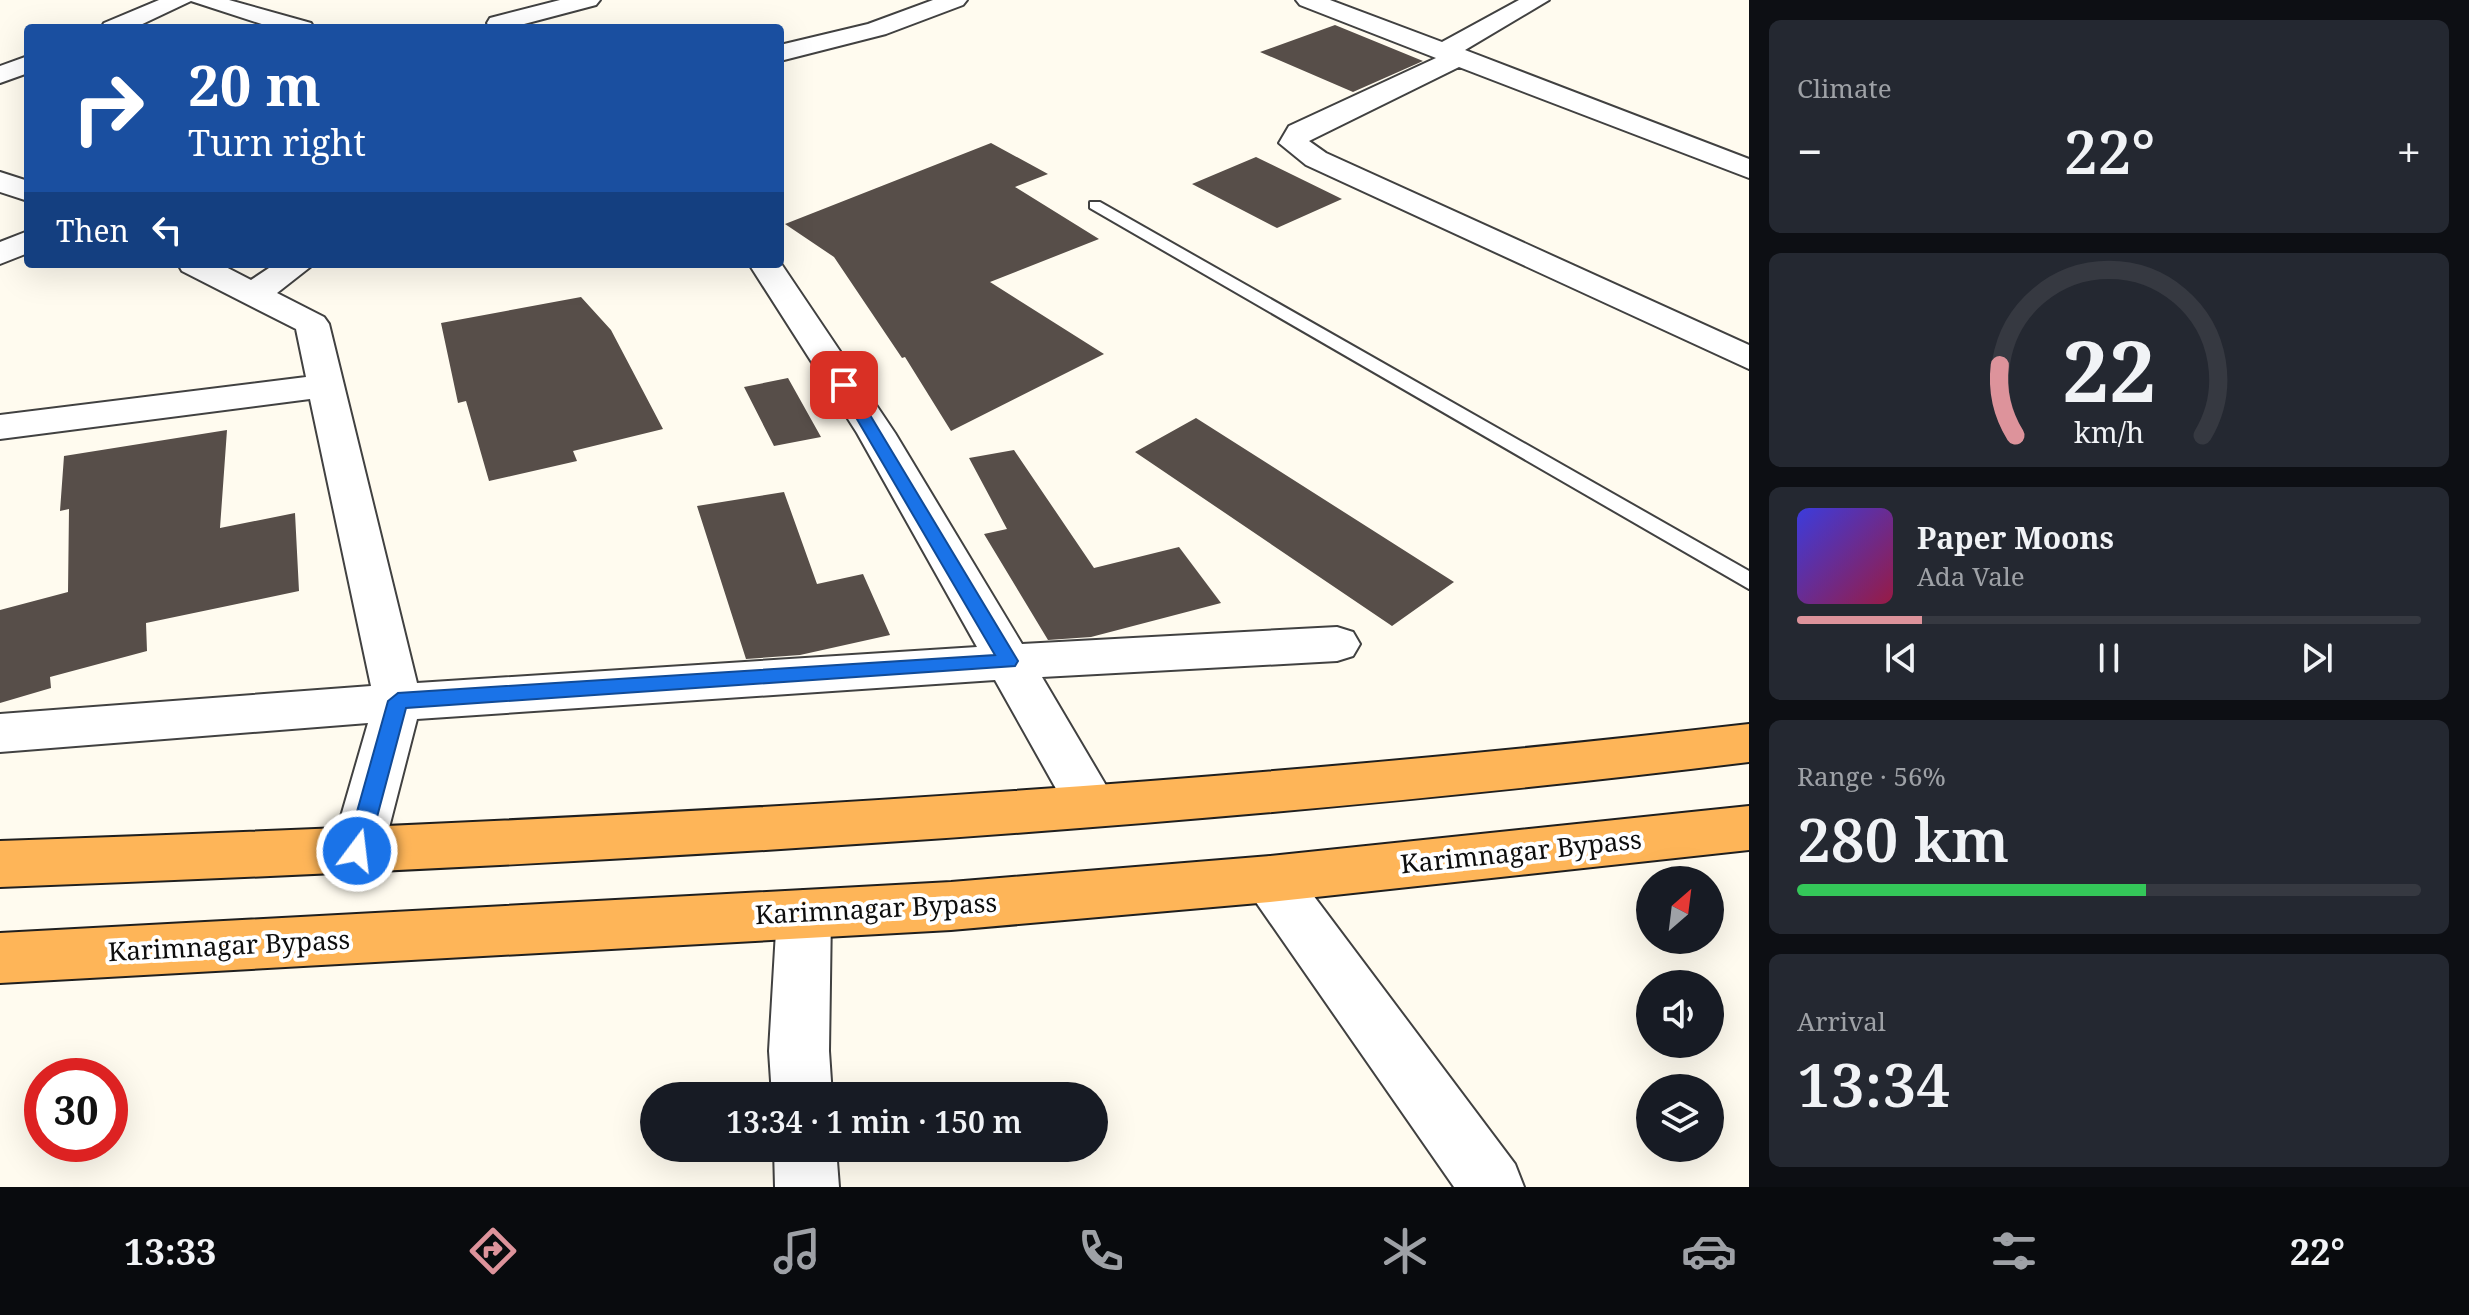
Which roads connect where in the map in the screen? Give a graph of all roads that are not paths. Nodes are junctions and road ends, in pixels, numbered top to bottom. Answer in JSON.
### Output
{"nodes":[{"id":1,"x":180,"y":0,"type":"edge"},
{"id":2,"x":202,"y":0,"type":"edge"},
{"id":3,"x":477,"y":0,"type":"edge"},
{"id":4,"x":588,"y":0,"type":"edge"},
{"id":5,"x":955,"y":0,"type":"edge"},
{"id":6,"x":1308,"y":0,"type":"edge"},
{"id":7,"x":1537,"y":0,"type":"edge"},
{"id":8,"x":123,"y":24,"type":"edge"},
{"id":9,"x":288,"y":24,"type":"edge"},
{"id":10,"x":501,"y":24,"type":"edge"},
{"id":11,"x":505,"y":24,"type":"edge"},
{"id":12,"x":784,"y":52,"type":"edge"},
{"id":13,"x":1453,"y":54,"type":"junction"},
{"id":14,"x":24,"y":66,"type":"edge"},
{"id":15,"x":0,"y":75,"type":"edge"},
{"id":16,"x":1749,"y":169,"type":"edge"},
{"id":17,"x":0,"y":181,"type":"edge"},
{"id":18,"x":24,"y":190,"type":"edge"},
{"id":19,"x":1095,"y":205,"type":"dead end"},
{"id":20,"x":24,"y":243,"type":"edge"},
{"id":21,"x":0,"y":254,"type":"edge"},
{"id":22,"x":203,"y":268,"type":"edge"},
{"id":23,"x":292,"y":268,"type":"edge"},
{"id":24,"x":768,"y":268,"type":"edge"},
{"id":25,"x":255,"y":292,"type":"junction"},
{"id":26,"x":1749,"y":358,"type":"edge"},
{"id":27,"x":326,"y":386,"type":"junction"},
{"id":28,"x":0,"y":427,"type":"edge"},
{"id":29,"x":1749,"y":581,"type":"edge"},
{"id":30,"x":1337,"y":644,"type":"dead end"},
{"id":31,"x":1008,"y":661,"type":"junction"},
{"id":32,"x":398,"y":701,"type":"junction"},
{"id":33,"x":0,"y":733,"type":"edge"},
{"id":34,"x":1749,"y":743,"type":"edge"},
{"id":35,"x":1091,"y":804,"type":"junction"},
{"id":36,"x":1749,"y":828,"type":"edge"},
{"id":37,"x":357,"y":851,"type":"junction"},
{"id":38,"x":0,"y":864,"type":"edge"},
{"id":39,"x":1270,"y":879,"type":"junction"},
{"id":40,"x":804,"y":914,"type":"junction"},
{"id":41,"x":0,"y":958,"type":"edge"},
{"id":42,"x":801,"y":1082,"type":"edge"},
{"id":43,"x":806,"y":1162,"type":"edge"},
{"id":44,"x":807,"y":1187,"type":"edge"},
{"id":45,"x":1492,"y":1187,"type":"edge"}],
"edges":[{"from":1,"to":8,"type":"street"},
{"from":2,"to":9,"type":"street"},
{"from":3,"to":10,"type":"street"},
{"from":4,"to":11,"type":"street"},
{"from":5,"to":12,"type":"street"},
{"from":6,"to":13,"type":"street"},
{"from":7,"to":13,"type":"street"},
{"from":13,"to":16,"type":"street"},
{"from":13,"to":26,"type":"street"},
{"from":14,"to":15,"type":"street"},
{"from":17,"to":18,"type":"street"},
{"from":19,"to":29,"type":"lane"},
{"from":20,"to":21,"type":"street"},
{"from":22,"to":25,"type":"street"},
{"from":23,"to":25,"type":"street"},
{"from":24,"to":31,"type":"street"},
{"from":25,"to":27,"type":"street"},
{"from":27,"to":28,"type":"street"},
{"from":27,"to":32,"type":"street"},
{"from":30,"to":31,"type":"street"},
{"from":31,"to":32,"type":"street"},
{"from":31,"to":35,"type":"street"},
{"from":32,"to":33,"type":"street"},
{"from":32,"to":37,"type":"street"},
{"from":34,"to":35,"type":"highway"},
{"from":35,"to":37,"type":"highway"},
{"from":36,"to":39,"type":"highway","name":"Karimnagar Bypass"},
{"from":37,"to":38,"type":"highway"},
{"from":39,"to":40,"type":"highway","name":"Karimnagar Bypass"},
{"from":39,"to":45,"type":"street"},
{"from":40,"to":41,"type":"highway","name":"Karimnagar Bypass"},
{"from":40,"to":42,"type":"street"},
{"from":43,"to":44,"type":"street"}]}
